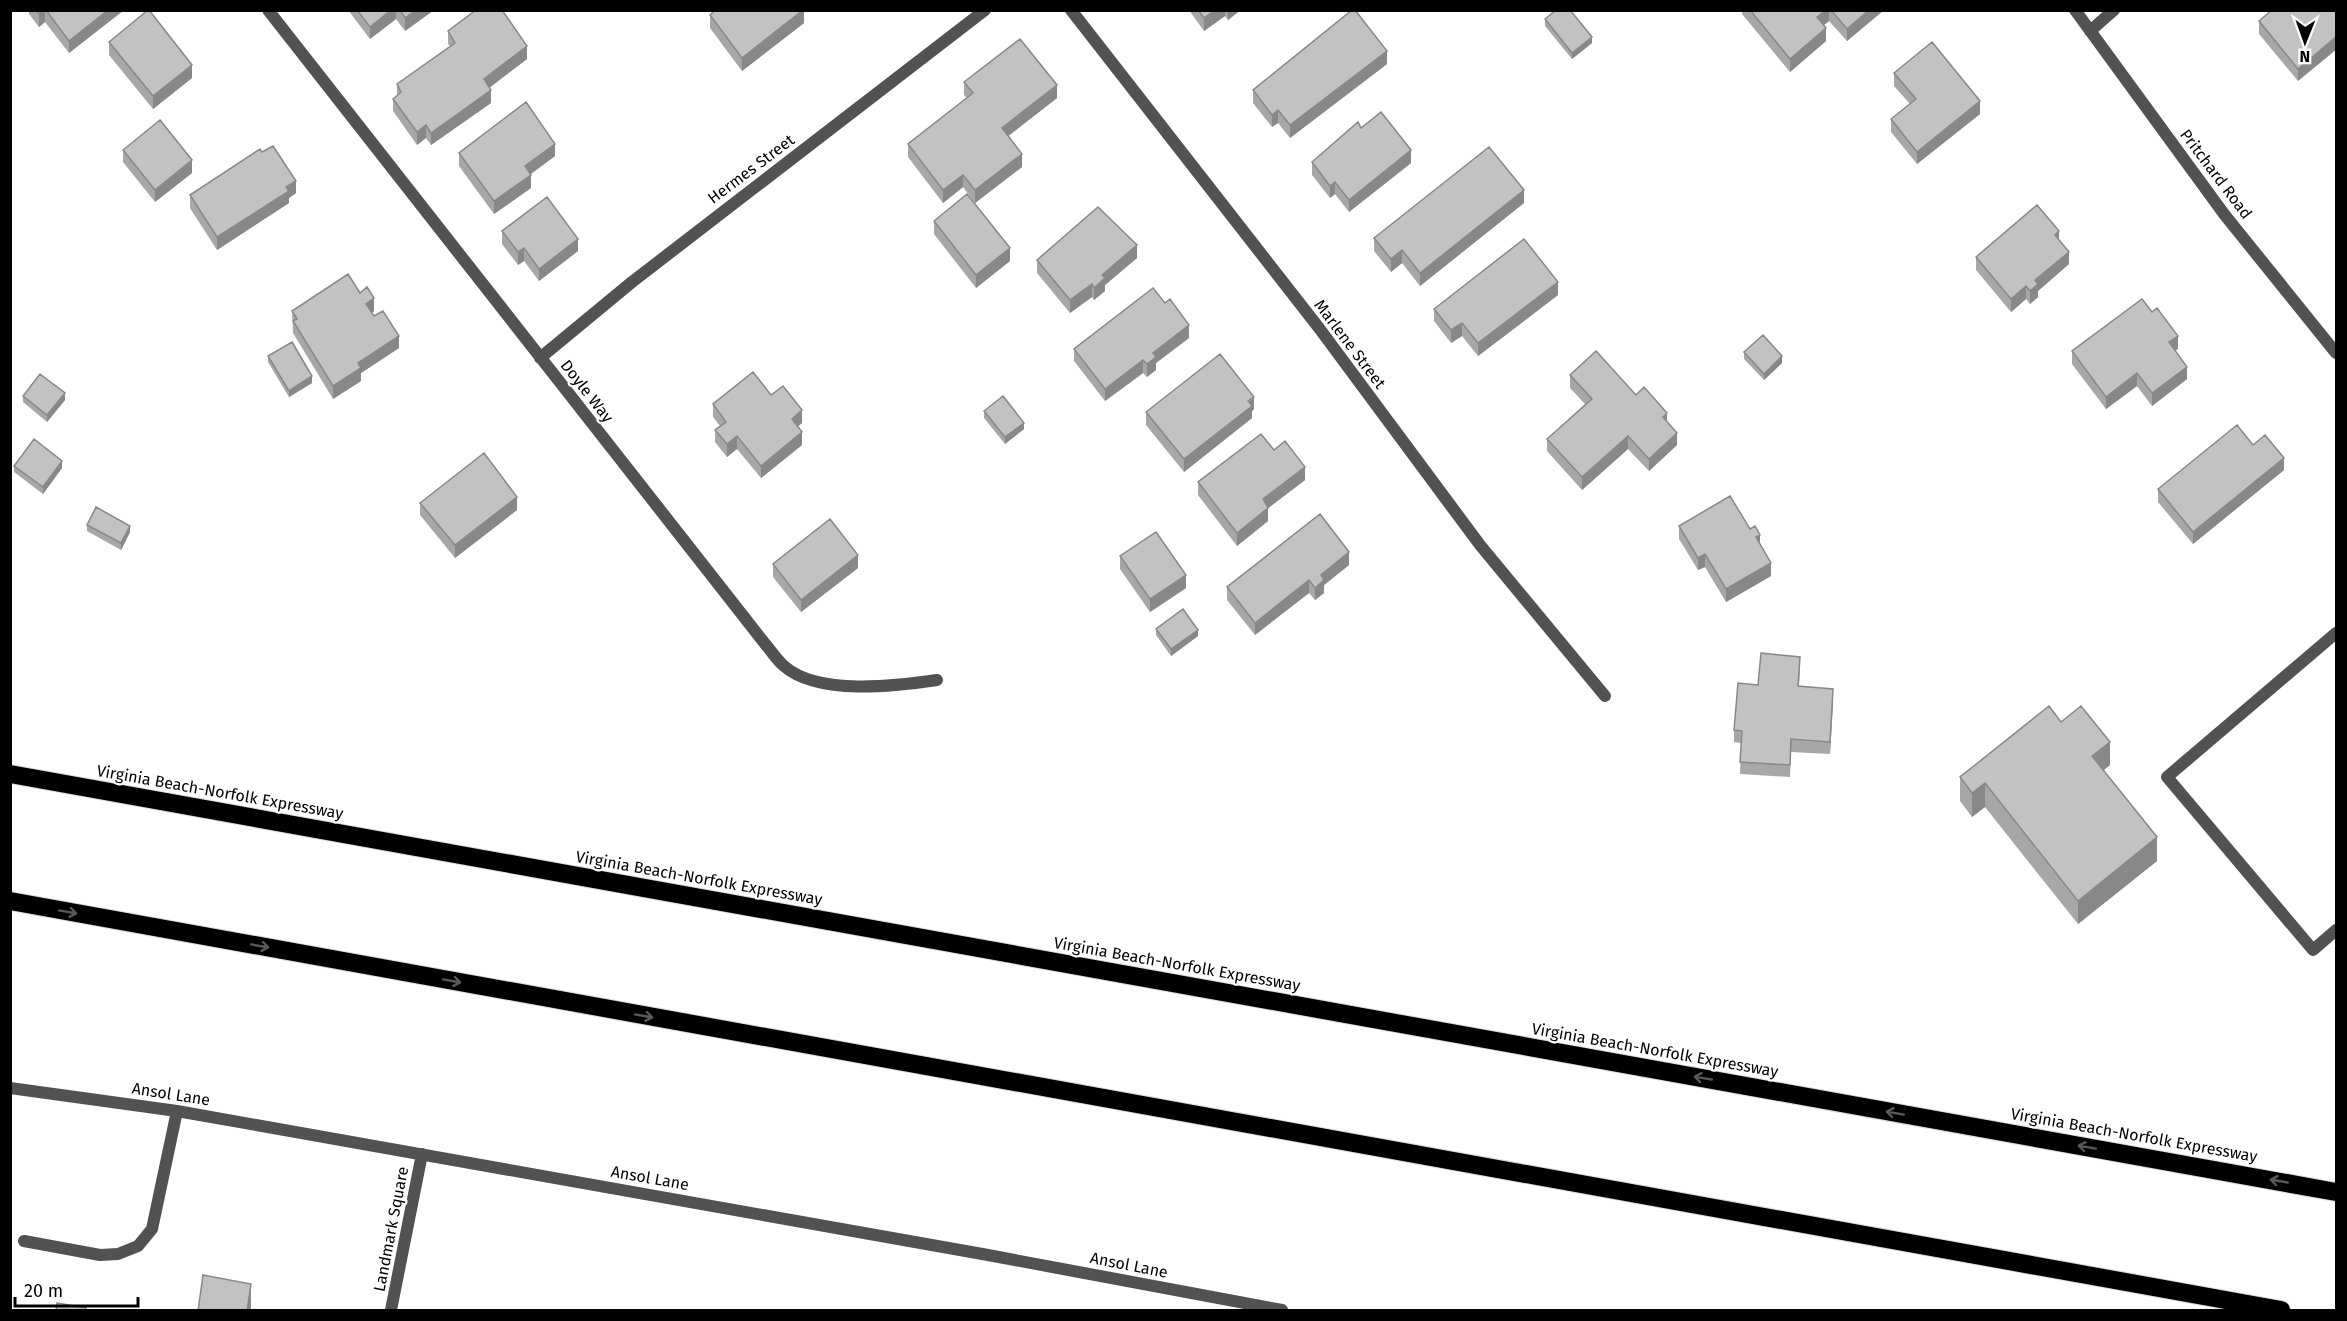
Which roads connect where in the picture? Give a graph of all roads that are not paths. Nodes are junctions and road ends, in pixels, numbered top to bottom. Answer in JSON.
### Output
{"nodes":[{"id":1,"x":268,"y":10,"type":"edge"},
{"id":2,"x":985,"y":10,"type":"edge"},
{"id":3,"x":1071,"y":10,"type":"edge"},
{"id":4,"x":2075,"y":10,"type":"edge"},
{"id":5,"x":2114,"y":10,"type":"edge"},
{"id":6,"x":2090,"y":31,"type":"junction"},
{"id":7,"x":2337,"y":353,"type":"edge"},
{"id":8,"x":540,"y":357,"type":"junction"},
{"id":9,"x":2337,"y":633,"type":"edge"},
{"id":10,"x":937,"y":680,"type":"dead end"},
{"id":11,"x":1605,"y":696,"type":"dead end"},
{"id":12,"x":10,"y":774,"type":"edge"},
{"id":13,"x":10,"y":901,"type":"edge"},
{"id":14,"x":2337,"y":930,"type":"edge"},
{"id":15,"x":10,"y":1088,"type":"edge"},
{"id":16,"x":177,"y":1111,"type":"junction"},
{"id":17,"x":422,"y":1154,"type":"junction"},
{"id":18,"x":2337,"y":1192,"type":"edge"},
{"id":19,"x":24,"y":1241,"type":"dead end"},
{"id":20,"x":391,"y":1311,"type":"edge"},
{"id":21,"x":1282,"y":1311,"type":"edge"},
{"id":22,"x":2281,"y":1311,"type":"edge"}],
"edges":[{"from":1,"to":8,"type":"street","name":"Doyle Way"},
{"from":2,"to":8,"type":"street","name":"Hermes Street"},
{"from":3,"to":11,"type":"street","name":"Marlene Street"},
{"from":4,"to":6,"type":"street","name":"Pritchard Road"},
{"from":5,"to":6,"type":"street"},
{"from":6,"to":7,"type":"street","name":"Pritchard Road"},
{"from":8,"to":10,"type":"street","name":"Doyle Way"},
{"from":9,"to":14,"type":"street"},
{"from":18,"to":12,"type":"highway","name":"Virginia Beach-Norfolk Expressway","one_way":true},
{"from":13,"to":22,"type":"highway","one_way":true},
{"from":15,"to":16,"type":"street","name":"Ansol Lane"},
{"from":16,"to":17,"type":"street","name":"Ansol Lane"},
{"from":16,"to":19,"type":"street"},
{"from":17,"to":20,"type":"street","name":"Landmark Square"},
{"from":17,"to":21,"type":"street","name":"Ansol Lane"}]}
